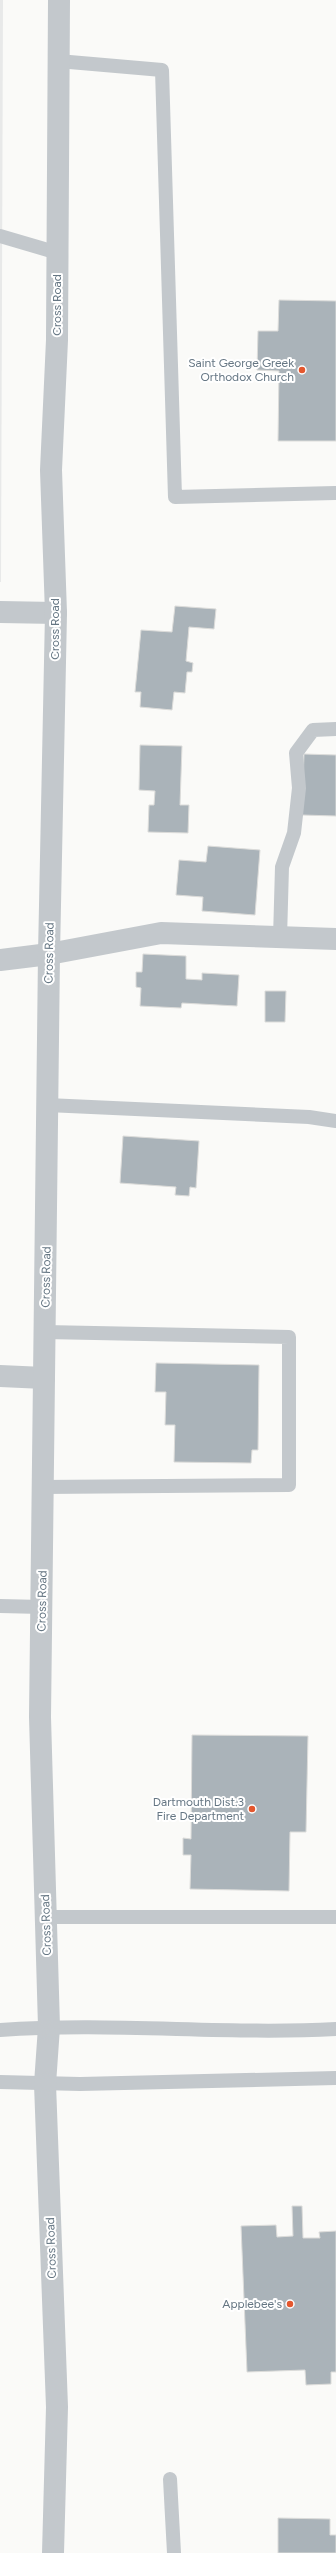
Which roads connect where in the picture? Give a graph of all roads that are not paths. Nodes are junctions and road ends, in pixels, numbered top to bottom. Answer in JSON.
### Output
{"nodes":[{"id":1,"x":58,"y":0,"type":"edge"},
{"id":2,"x":58,"y":61,"type":"junction"},
{"id":3,"x":0,"y":236,"type":"edge"},
{"id":4,"x":58,"y":253,"type":"junction"},
{"id":5,"x":335,"y":493,"type":"edge"},
{"id":6,"x":0,"y":612,"type":"edge"},
{"id":7,"x":56,"y":613,"type":"junction"},
{"id":8,"x":336,"y":728,"type":"edge"},
{"id":9,"x":280,"y":938,"type":"junction"},
{"id":10,"x":336,"y":940,"type":"edge"},
{"id":11,"x":49,"y":954,"type":"junction"},
{"id":12,"x":0,"y":960,"type":"edge"},
{"id":13,"x":48,"y":1105,"type":"junction"},
{"id":14,"x":336,"y":1121,"type":"edge"},
{"id":15,"x":45,"y":1332,"type":"junction"},
{"id":16,"x":0,"y":1376,"type":"edge"},
{"id":17,"x":44,"y":1378,"type":"junction"},
{"id":18,"x":43,"y":1487,"type":"junction"},
{"id":19,"x":0,"y":1606,"type":"edge"},
{"id":20,"x":42,"y":1607,"type":"junction"},
{"id":21,"x":46,"y":1917,"type":"junction"},
{"id":22,"x":336,"y":1917,"type":"edge"},
{"id":23,"x":49,"y":2027,"type":"junction"},
{"id":24,"x":0,"y":2030,"type":"edge"},
{"id":25,"x":336,"y":2030,"type":"edge"},
{"id":26,"x":336,"y":2078,"type":"edge"},
{"id":27,"x":0,"y":2082,"type":"edge"},
{"id":28,"x":45,"y":2084,"type":"junction"},
{"id":29,"x":170,"y":2479,"type":"dead end"},
{"id":30,"x":53,"y":2553,"type":"edge"},
{"id":31,"x":174,"y":2553,"type":"edge"}],
"edges":[{"from":1,"to":2,"type":"street","name":"Cross Road"},
{"from":2,"to":4,"type":"street","name":"Cross Road"},
{"from":2,"to":5,"type":"lane"},
{"from":3,"to":4,"type":"lane"},
{"from":4,"to":7,"type":"street","name":"Cross Road"},
{"from":6,"to":7,"type":"street"},
{"from":7,"to":11,"type":"street","name":"Cross Road"},
{"from":8,"to":9,"type":"lane"},
{"from":9,"to":10,"type":"street"},
{"from":9,"to":11,"type":"street"},
{"from":11,"to":12,"type":"street"},
{"from":11,"to":13,"type":"street","name":"Cross Road"},
{"from":13,"to":14,"type":"lane"},
{"from":13,"to":15,"type":"street","name":"Cross Road"},
{"from":15,"to":17,"type":"street","name":"Cross Road"},
{"from":15,"to":18,"type":"lane"},
{"from":16,"to":17,"type":"street"},
{"from":17,"to":18,"type":"street","name":"Cross Road"},
{"from":18,"to":20,"type":"street","name":"Cross Road"},
{"from":19,"to":20,"type":"lane"},
{"from":20,"to":21,"type":"street","name":"Cross Road"},
{"from":21,"to":22,"type":"lane"},
{"from":21,"to":23,"type":"street","name":"Cross Road"},
{"from":23,"to":24,"type":"lane"},
{"from":23,"to":25,"type":"lane"},
{"from":23,"to":28,"type":"street","name":"Cross Road"},
{"from":26,"to":28,"type":"lane"},
{"from":27,"to":28,"type":"lane"},
{"from":28,"to":30,"type":"street","name":"Cross Road"},
{"from":29,"to":31,"type":"lane"}]}
